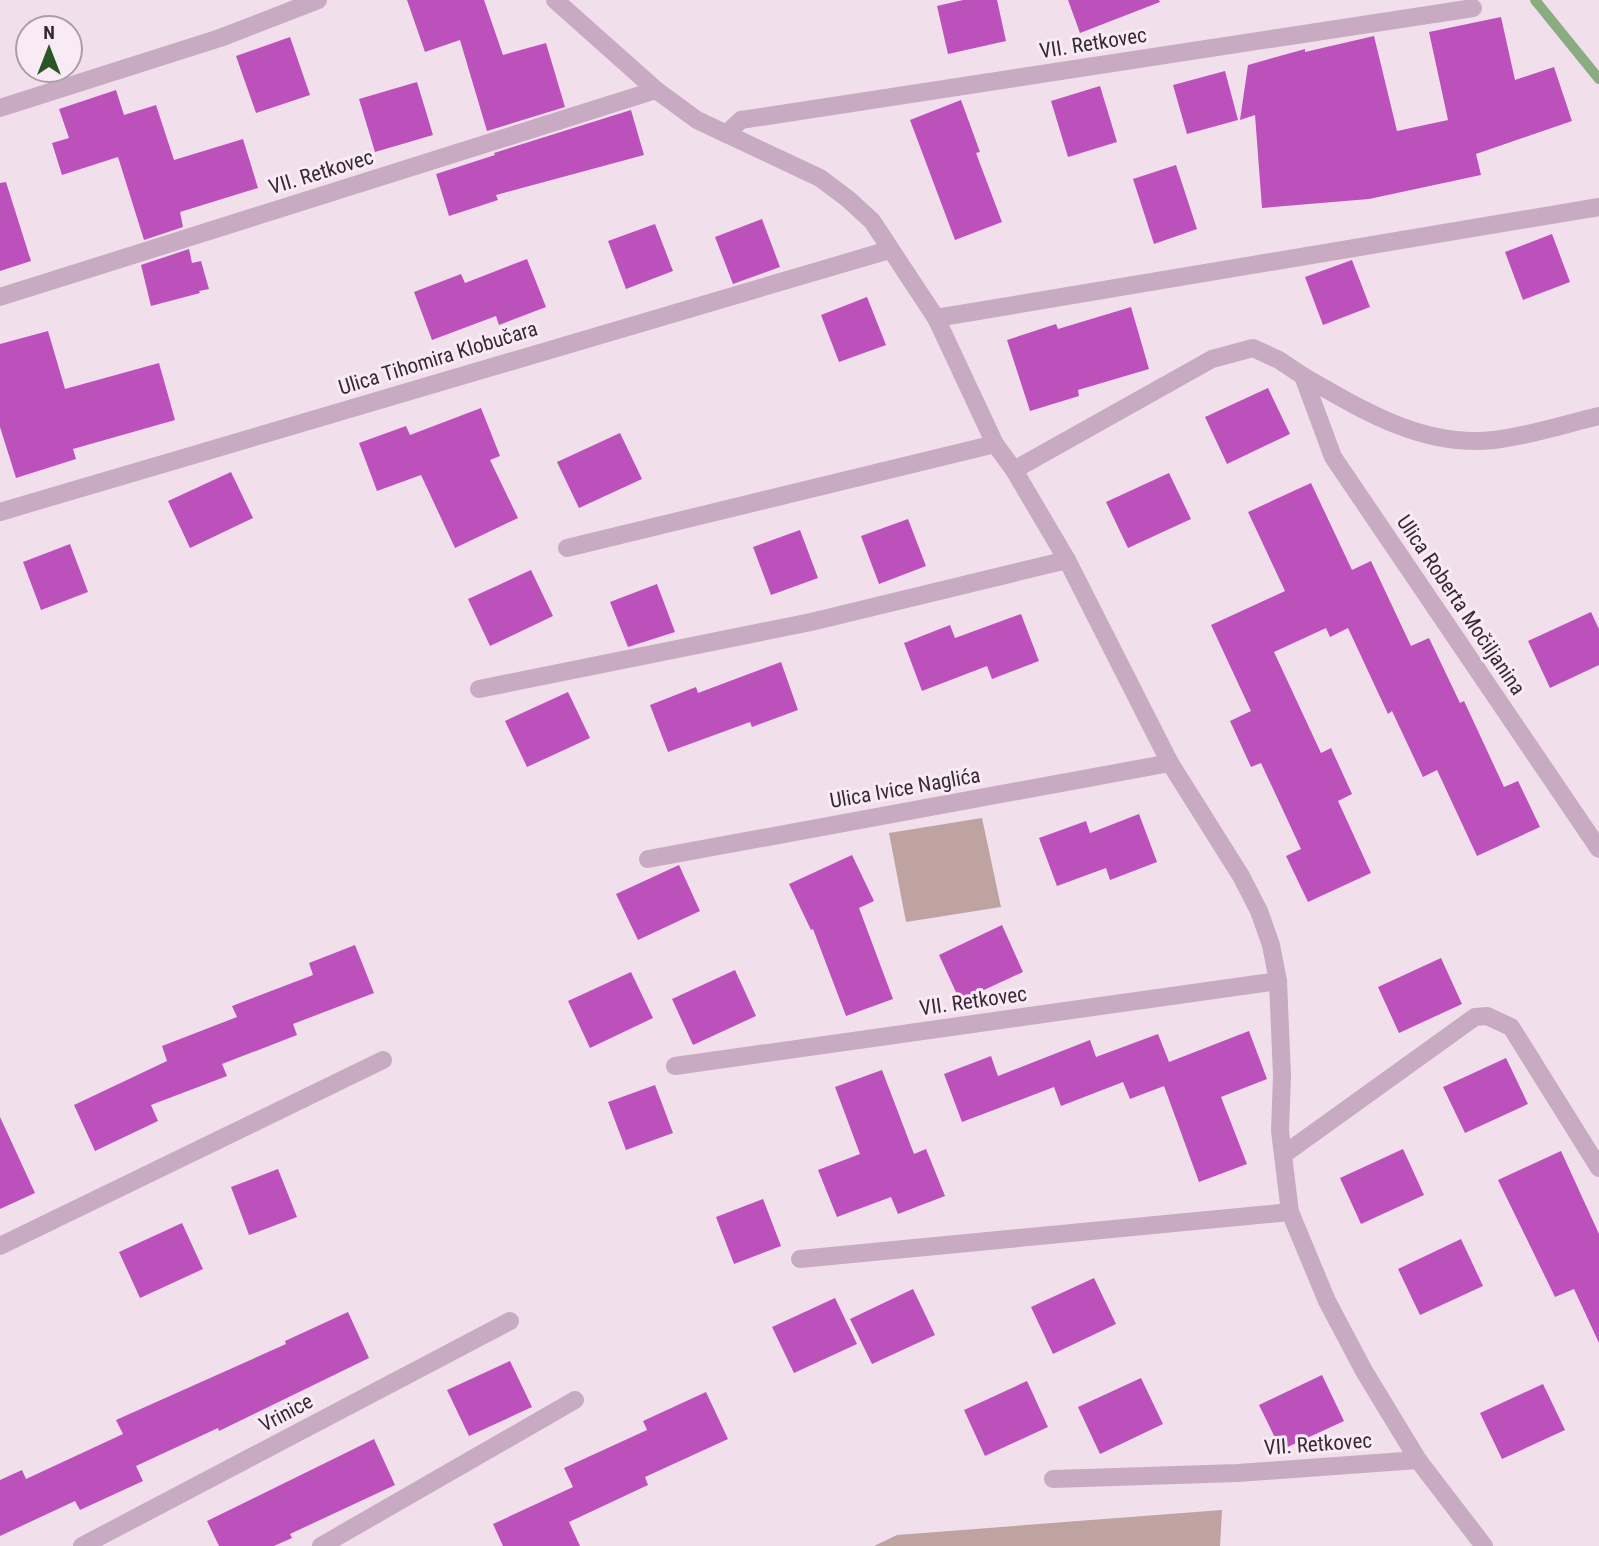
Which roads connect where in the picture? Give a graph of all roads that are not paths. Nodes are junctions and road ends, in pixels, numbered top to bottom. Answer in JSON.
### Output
{"nodes":[{"id":1,"x":318,"y":0,"type":"edge"},
{"id":2,"x":555,"y":0,"type":"edge"},
{"id":3,"x":1472,"y":8,"type":"dead end"},
{"id":4,"x":656,"y":90,"type":"junction"},
{"id":5,"x":0,"y":108,"type":"edge"},
{"id":6,"x":726,"y":134,"type":"junction"},
{"id":7,"x":1599,"y":207,"type":"edge"},
{"id":8,"x":889,"y":250,"type":"junction"},
{"id":9,"x":0,"y":297,"type":"edge"},
{"id":10,"x":936,"y":318,"type":"junction"},
{"id":11,"x":1303,"y":376,"type":"junction"},
{"id":12,"x":1599,"y":416,"type":"edge"},
{"id":13,"x":995,"y":444,"type":"junction"},
{"id":14,"x":1014,"y":470,"type":"junction"},
{"id":15,"x":0,"y":512,"type":"edge"},
{"id":16,"x":567,"y":548,"type":"dead end"},
{"id":17,"x":1067,"y":560,"type":"junction"},
{"id":18,"x":480,"y":688,"type":"dead end"},
{"id":19,"x":1170,"y":763,"type":"junction"},
{"id":20,"x":1599,"y":849,"type":"edge"},
{"id":21,"x":648,"y":859,"type":"dead end"},
{"id":22,"x":1278,"y":981,"type":"junction"},
{"id":23,"x":383,"y":1060,"type":"dead end"},
{"id":24,"x":675,"y":1066,"type":"dead end"},
{"id":25,"x":1283,"y":1155,"type":"junction"},
{"id":26,"x":1599,"y":1168,"type":"edge"},
{"id":27,"x":1290,"y":1212,"type":"junction"},
{"id":28,"x":0,"y":1246,"type":"edge"},
{"id":29,"x":800,"y":1259,"type":"dead end"},
{"id":30,"x":510,"y":1321,"type":"dead end"},
{"id":31,"x":575,"y":1401,"type":"dead end"},
{"id":32,"x":1418,"y":1460,"type":"junction"},
{"id":33,"x":1053,"y":1479,"type":"dead end"},
{"id":34,"x":82,"y":1546,"type":"edge"},
{"id":35,"x":321,"y":1546,"type":"edge"},
{"id":36,"x":1484,"y":1546,"type":"edge"}],
"edges":[{"from":1,"to":5,"type":"street"},
{"from":2,"to":4,"type":"street","name":"VII. Retkovec"},
{"from":3,"to":6,"type":"street","name":"VII. Retkovec"},
{"from":4,"to":6,"type":"street","name":"VII. Retkovec"},
{"from":4,"to":9,"type":"street","name":"VII. Retkovec"},
{"from":6,"to":8,"type":"street","name":"VII. Retkovec"},
{"from":7,"to":10,"type":"street"},
{"from":8,"to":10,"type":"street","name":"VII. Retkovec"},
{"from":8,"to":15,"type":"street","name":"Ulica Tihomira Klobučara"},
{"from":10,"to":13,"type":"street","name":"VII. Retkovec"},
{"from":11,"to":12,"type":"street"},
{"from":11,"to":14,"type":"street"},
{"from":11,"to":20,"type":"street","name":"Ulica Roberta Močiljanina"},
{"from":13,"to":14,"type":"street","name":"VII. Retkovec"},
{"from":13,"to":16,"type":"street"},
{"from":14,"to":17,"type":"street","name":"VII. Retkovec"},
{"from":17,"to":18,"type":"street"},
{"from":17,"to":19,"type":"street","name":"VII. Retkovec"},
{"from":19,"to":21,"type":"street","name":"Ulica Ivice Naglića"},
{"from":19,"to":22,"type":"street","name":"VII. Retkovec"},
{"from":22,"to":24,"type":"street","name":"VII. Retkovec"},
{"from":22,"to":25,"type":"street","name":"VII. Retkovec"},
{"from":23,"to":28,"type":"street"},
{"from":25,"to":26,"type":"street"},
{"from":25,"to":27,"type":"street","name":"VII. Retkovec"},
{"from":27,"to":29,"type":"street"},
{"from":27,"to":32,"type":"street","name":"VII. Retkovec"},
{"from":30,"to":34,"type":"street","name":"Vrinice"},
{"from":31,"to":35,"type":"street"},
{"from":32,"to":33,"type":"street","name":"VII. Retkovec"},
{"from":32,"to":36,"type":"street","name":"VII. Retkovec"}]}
